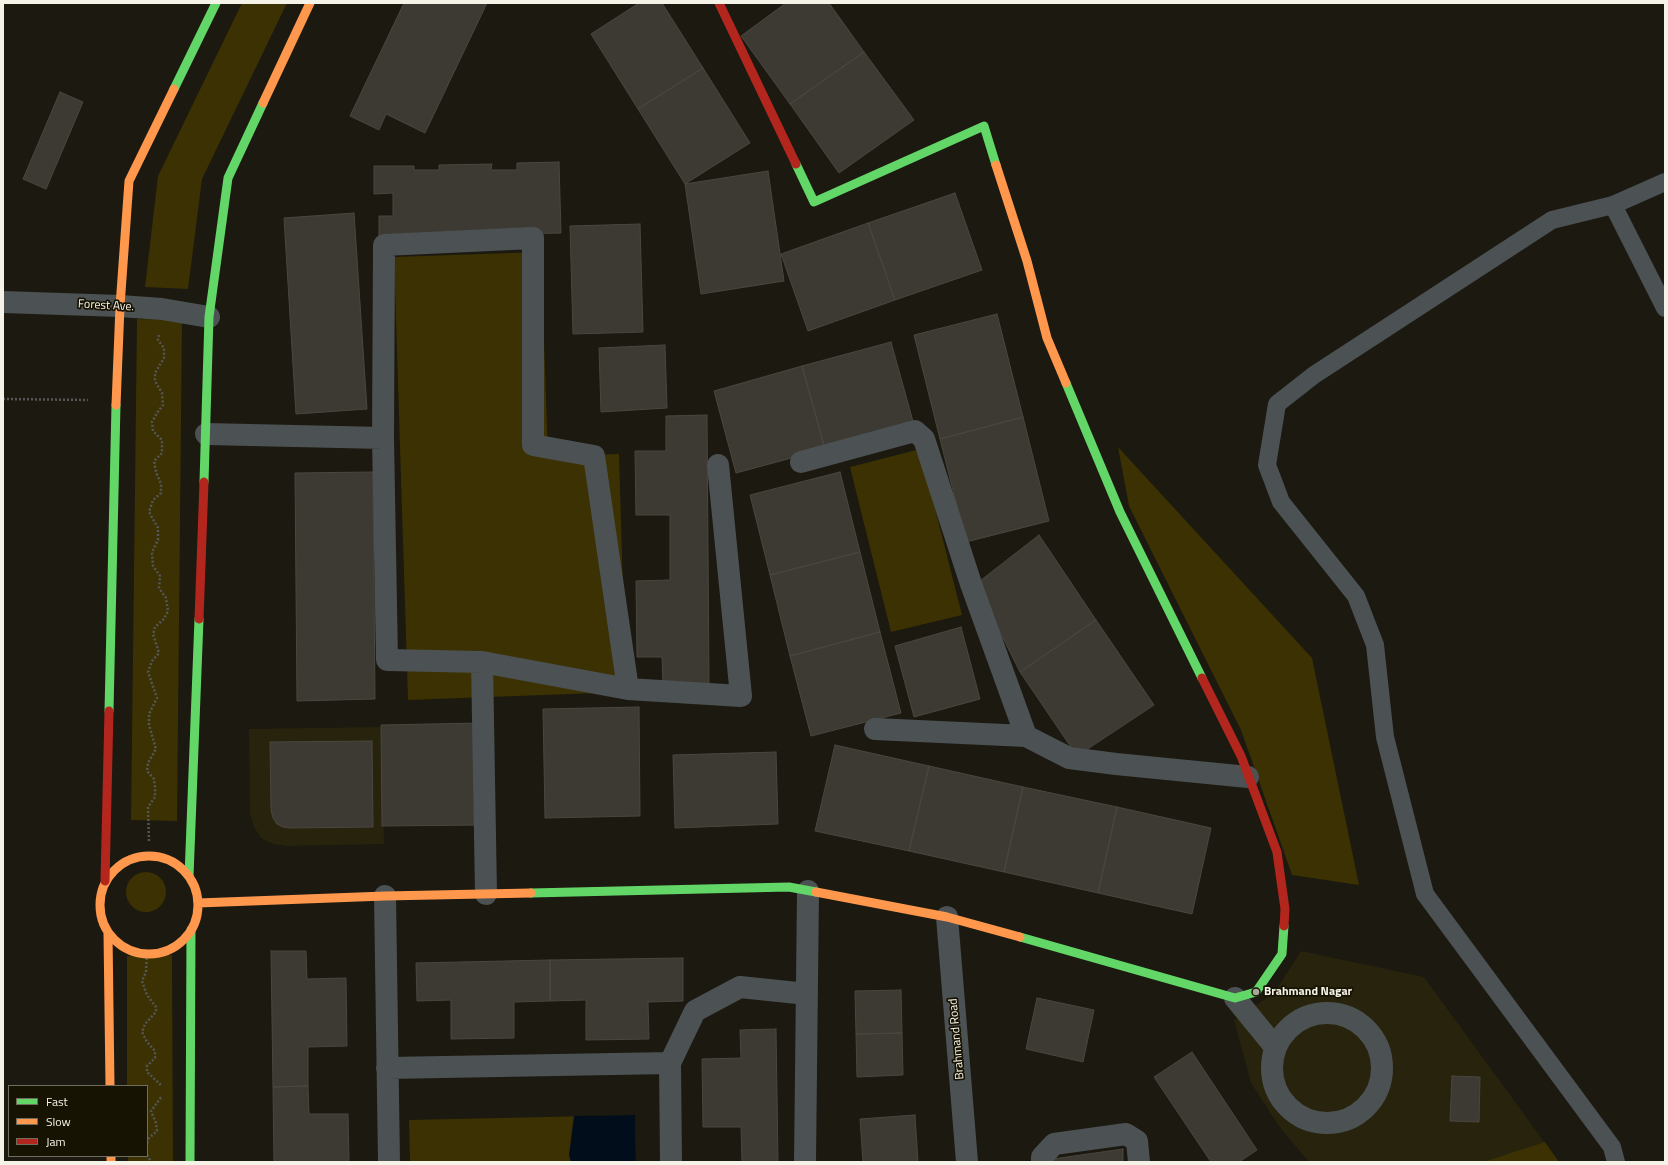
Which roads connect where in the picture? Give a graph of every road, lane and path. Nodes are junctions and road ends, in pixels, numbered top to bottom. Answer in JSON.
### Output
{"nodes":[{"id":1,"x":216,"y":3,"type":"edge"},
{"id":2,"x":310,"y":3,"type":"edge"},
{"id":3,"x":718,"y":3,"type":"edge"},
{"id":4,"x":1665,"y":182,"type":"edge"},
{"id":5,"x":1613,"y":205,"type":"junction"},
{"id":6,"x":3,"y":302,"type":"edge"},
{"id":7,"x":120,"y":306,"type":"junction"},
{"id":8,"x":1665,"y":308,"type":"edge"},
{"id":9,"x":162,"y":309,"type":"junction"},
{"id":10,"x":209,"y":317,"type":"junction"},
{"id":11,"x":3,"y":399,"type":"edge"},
{"id":12,"x":116,"y":401,"type":"junction"},
{"id":13,"x":206,"y":434,"type":"junction"},
{"id":14,"x":383,"y":438,"type":"junction"},
{"id":15,"x":801,"y":462,"type":"dead end"},
{"id":16,"x":718,"y":465,"type":"dead end"},
{"id":17,"x":482,"y":662,"type":"junction"},
{"id":18,"x":628,"y":689,"type":"junction"},
{"id":19,"x":875,"y":729,"type":"dead end"},
{"id":20,"x":1026,"y":736,"type":"junction"},
{"id":21,"x":1248,"y":776,"type":"junction"},
{"id":22,"x":149,"y":841,"type":"dead end"},
{"id":23,"x":190,"y":876,"type":"junction"},
{"id":24,"x":105,"y":881,"type":"junction"},
{"id":25,"x":808,"y":891,"type":"junction"},
{"id":26,"x":486,"y":894,"type":"junction"},
{"id":27,"x":385,"y":896,"type":"junction"},
{"id":28,"x":198,"y":903,"type":"junction"},
{"id":29,"x":947,"y":917,"type":"junction"},
{"id":30,"x":191,"y":930,"type":"junction"},
{"id":31,"x":108,"y":933,"type":"junction"},
{"id":32,"x":147,"y":954,"type":"junction"},
{"id":33,"x":807,"y":994,"type":"junction"},
{"id":34,"x":1235,"y":998,"type":"junction"},
{"id":35,"x":1275,"y":1047,"type":"junction"},
{"id":36,"x":670,"y":1063,"type":"junction"},
{"id":37,"x":387,"y":1068,"type":"junction"},
{"id":38,"x":110,"y":1085,"type":"edge"},
{"id":39,"x":163,"y":1089,"type":"dead end"},
{"id":40,"x":164,"y":1094,"type":"dead end"},
{"id":41,"x":148,"y":1140,"type":"edge"},
{"id":42,"x":190,"y":1162,"type":"edge"},
{"id":43,"x":389,"y":1162,"type":"edge"},
{"id":44,"x":671,"y":1162,"type":"edge"},
{"id":45,"x":805,"y":1162,"type":"edge"},
{"id":46,"x":967,"y":1162,"type":"edge"},
{"id":47,"x":1042,"y":1162,"type":"edge"},
{"id":48,"x":1139,"y":1162,"type":"edge"},
{"id":49,"x":1616,"y":1162,"type":"edge"}],
"edges":[{"from":1,"to":7,"type":"street"},
{"from":2,"to":10,"type":"street"},
{"from":3,"to":21,"type":"street"},
{"from":4,"to":5,"type":"lane"},
{"from":5,"to":8,"type":"lane"},
{"from":5,"to":49,"type":"lane"},
{"from":6,"to":7,"type":"street","name":"Forest Ave."},
{"from":7,"to":9,"type":"street","name":"Forest Ave."},
{"from":7,"to":12,"type":"street"},
{"from":9,"to":10,"type":"street","name":"Forest Ave."},
{"from":9,"to":22,"type":"path"},
{"from":10,"to":13,"type":"street"},
{"from":11,"to":12,"type":"path"},
{"from":12,"to":24,"type":"street"},
{"from":13,"to":14,"type":"street"},
{"from":13,"to":23,"type":"street"},
{"from":14,"to":17,"type":"street"},
{"from":14,"to":18,"type":"street"},
{"from":15,"to":20,"type":"street"},
{"from":16,"to":18,"type":"street"},
{"from":17,"to":18,"type":"street"},
{"from":17,"to":26,"type":"street"},
{"from":19,"to":20,"type":"street"},
{"from":20,"to":21,"type":"street"},
{"from":21,"to":34,"type":"street"},
{"from":23,"to":24,"type":"street"},
{"from":23,"to":28,"type":"street"},
{"from":24,"to":31,"type":"street"},
{"from":25,"to":26,"type":"street"},
{"from":25,"to":29,"type":"street"},
{"from":25,"to":33,"type":"street"},
{"from":26,"to":27,"type":"street"},
{"from":27,"to":28,"type":"street"},
{"from":27,"to":37,"type":"street"},
{"from":28,"to":30,"type":"street"},
{"from":29,"to":34,"type":"street"},
{"from":29,"to":46,"type":"street","name":"Brahmand Road"},
{"from":30,"to":32,"type":"street"},
{"from":30,"to":42,"type":"street"},
{"from":31,"to":32,"type":"street"},
{"from":31,"to":38,"type":"street"},
{"from":32,"to":39,"type":"path"},
{"from":33,"to":36,"type":"street"},
{"from":33,"to":45,"type":"street"},
{"from":34,"to":35,"type":"street"},
{"from":35,"to":35,"type":"street"},
{"from":36,"to":37,"type":"street"},
{"from":36,"to":44,"type":"street"},
{"from":37,"to":43,"type":"street"},
{"from":40,"to":41,"type":"path"},
{"from":47,"to":48,"type":"street"}]}
